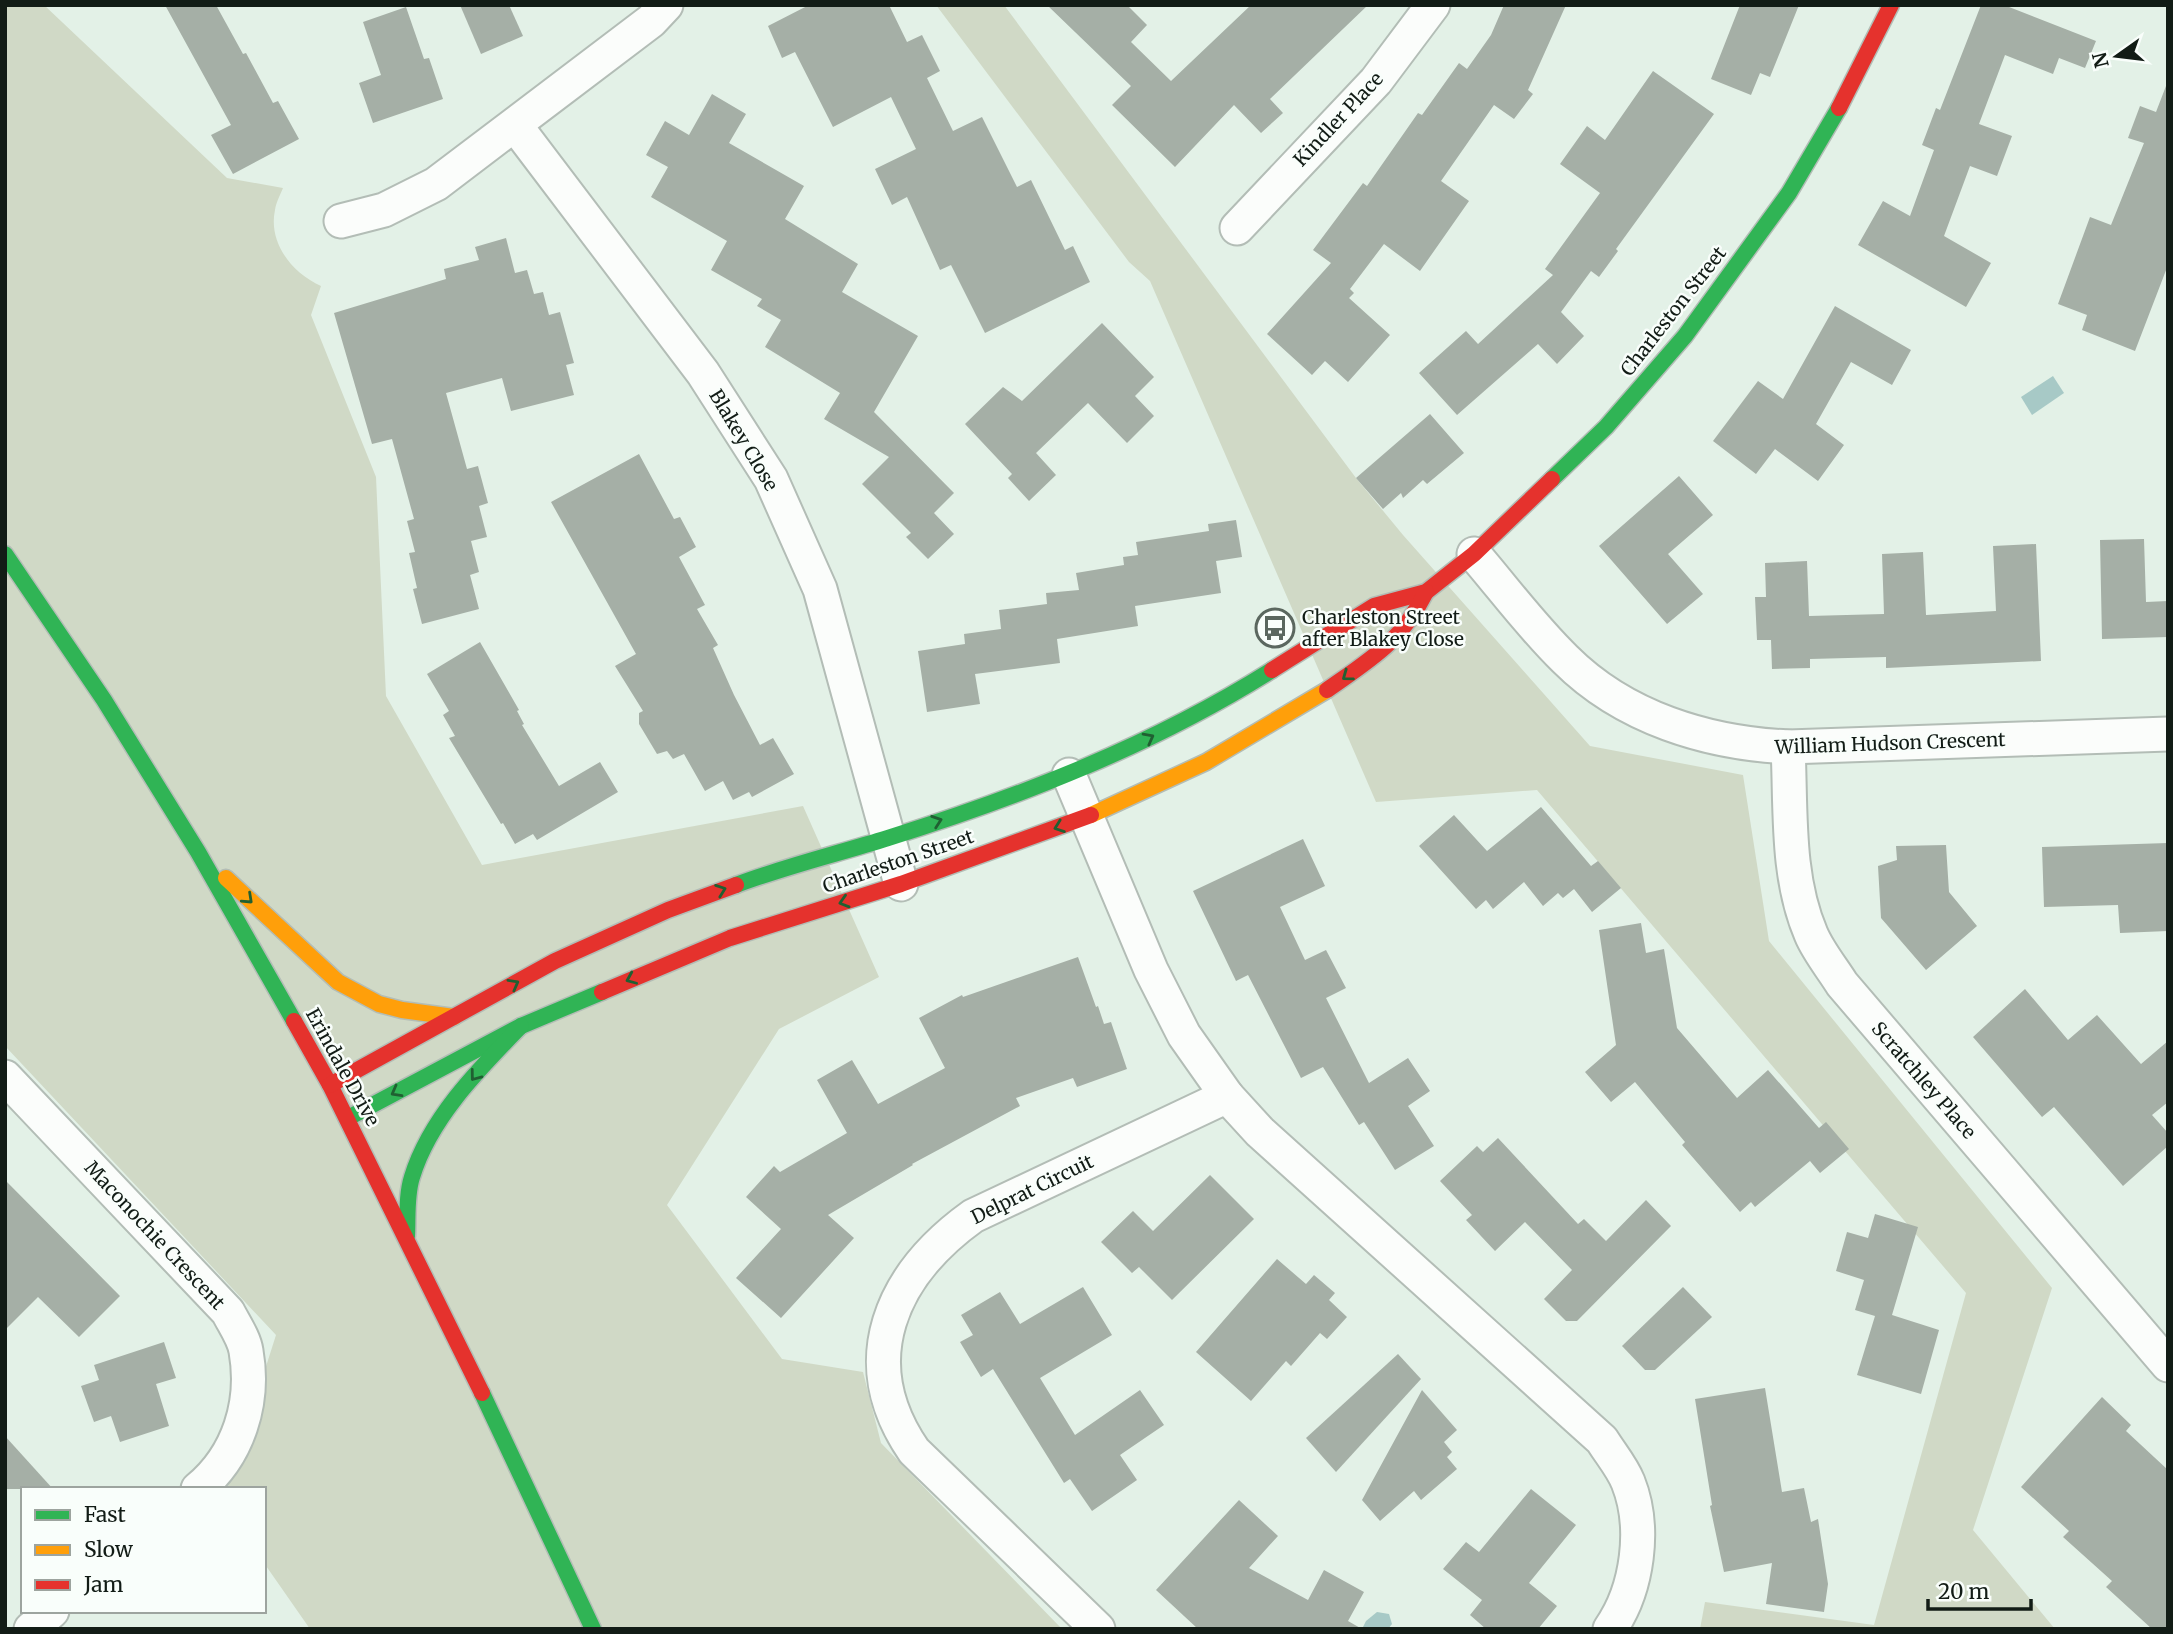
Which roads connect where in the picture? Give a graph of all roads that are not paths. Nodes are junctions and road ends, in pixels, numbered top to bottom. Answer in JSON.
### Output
{"nodes":[{"id":1,"x":666,"y":5,"type":"edge"},
{"id":2,"x":1433,"y":5,"type":"edge"},
{"id":3,"x":1891,"y":5,"type":"edge"},
{"id":4,"x":515,"y":125,"type":"junction"},
{"id":5,"x":341,"y":221,"type":"dead end"},
{"id":6,"x":1237,"y":228,"type":"dead end"},
{"id":7,"x":5,"y":554,"type":"edge"},
{"id":8,"x":1474,"y":554,"type":"junction"},
{"id":9,"x":1426,"y":593,"type":"junction"},
{"id":10,"x":2168,"y":734,"type":"edge"},
{"id":11,"x":1788,"y":747,"type":"junction"},
{"id":12,"x":1069,"y":775,"type":"junction"},
{"id":13,"x":1086,"y":817,"type":"junction"},
{"id":14,"x":888,"y":838,"type":"junction"},
{"id":15,"x":198,"y":852,"type":"junction"},
{"id":16,"x":901,"y":884,"type":"junction"},
{"id":17,"x":454,"y":1017,"type":"junction"},
{"id":18,"x":521,"y":1026,"type":"junction"},
{"id":19,"x":5,"y":1077,"type":"edge"},
{"id":20,"x":330,"y":1085,"type":"junction"},
{"id":21,"x":1227,"y":1096,"type":"junction"},
{"id":22,"x":348,"y":1118,"type":"junction"},
{"id":23,"x":406,"y":1238,"type":"junction"},
{"id":24,"x":2168,"y":1365,"type":"edge"},
{"id":25,"x":200,"y":1487,"type":"edge"},
{"id":26,"x":50,"y":1613,"type":"edge"},
{"id":27,"x":31,"y":1629,"type":"edge"},
{"id":28,"x":593,"y":1629,"type":"edge"},
{"id":29,"x":1098,"y":1629,"type":"edge"},
{"id":30,"x":1610,"y":1629,"type":"edge"}],
"edges":[{"from":1,"to":4,"type":"street"},
{"from":2,"to":6,"type":"street","name":"Kindler Place"},
{"from":3,"to":8,"type":"street","name":"Charleston Street"},
{"from":4,"to":5,"type":"street"},
{"from":4,"to":14,"type":"street","name":"Blakey Close"},
{"from":7,"to":15,"type":"street","name":"Erindale Drive"},
{"from":8,"to":9,"type":"street","name":"Charleston Street"},
{"from":8,"to":11,"type":"street","name":"William Hudson Crescent"},
{"from":12,"to":9,"type":"street","name":"Charleston Street","one_way":true},
{"from":9,"to":13,"type":"street","name":"Charleston Street","one_way":true},
{"from":10,"to":11,"type":"street","name":"William Hudson Crescent"},
{"from":11,"to":24,"type":"street","name":"Scratchley Place"},
{"from":12,"to":13,"type":"street"},
{"from":14,"to":12,"type":"street","name":"Charleston Street","one_way":true},
{"from":13,"to":16,"type":"street","name":"Charleston Street","one_way":true},
{"from":13,"to":21,"type":"street"},
{"from":14,"to":16,"type":"street","name":"Blakey Close"},
{"from":17,"to":14,"type":"street","name":"Charleston Street","one_way":true},
{"from":15,"to":17,"type":"street","one_way":true},
{"from":15,"to":20,"type":"street","name":"Erindale Drive"},
{"from":16,"to":18,"type":"street","name":"Charleston Street","one_way":true},
{"from":17,"to":20,"type":"street","name":"Charleston Street"},
{"from":18,"to":22,"type":"street","name":"Charleston Street","one_way":true},
{"from":18,"to":23,"type":"street","one_way":true},
{"from":19,"to":25,"type":"street","name":"Maconochie Crescent"},
{"from":20,"to":22,"type":"street","name":"Erindale Drive"},
{"from":21,"to":29,"type":"street","name":"Delprat Circuit"},
{"from":21,"to":30,"type":"street"},
{"from":22,"to":23,"type":"street","name":"Erindale Drive"},
{"from":23,"to":28,"type":"street","name":"Erindale Drive"},
{"from":26,"to":27,"type":"street"}]}
